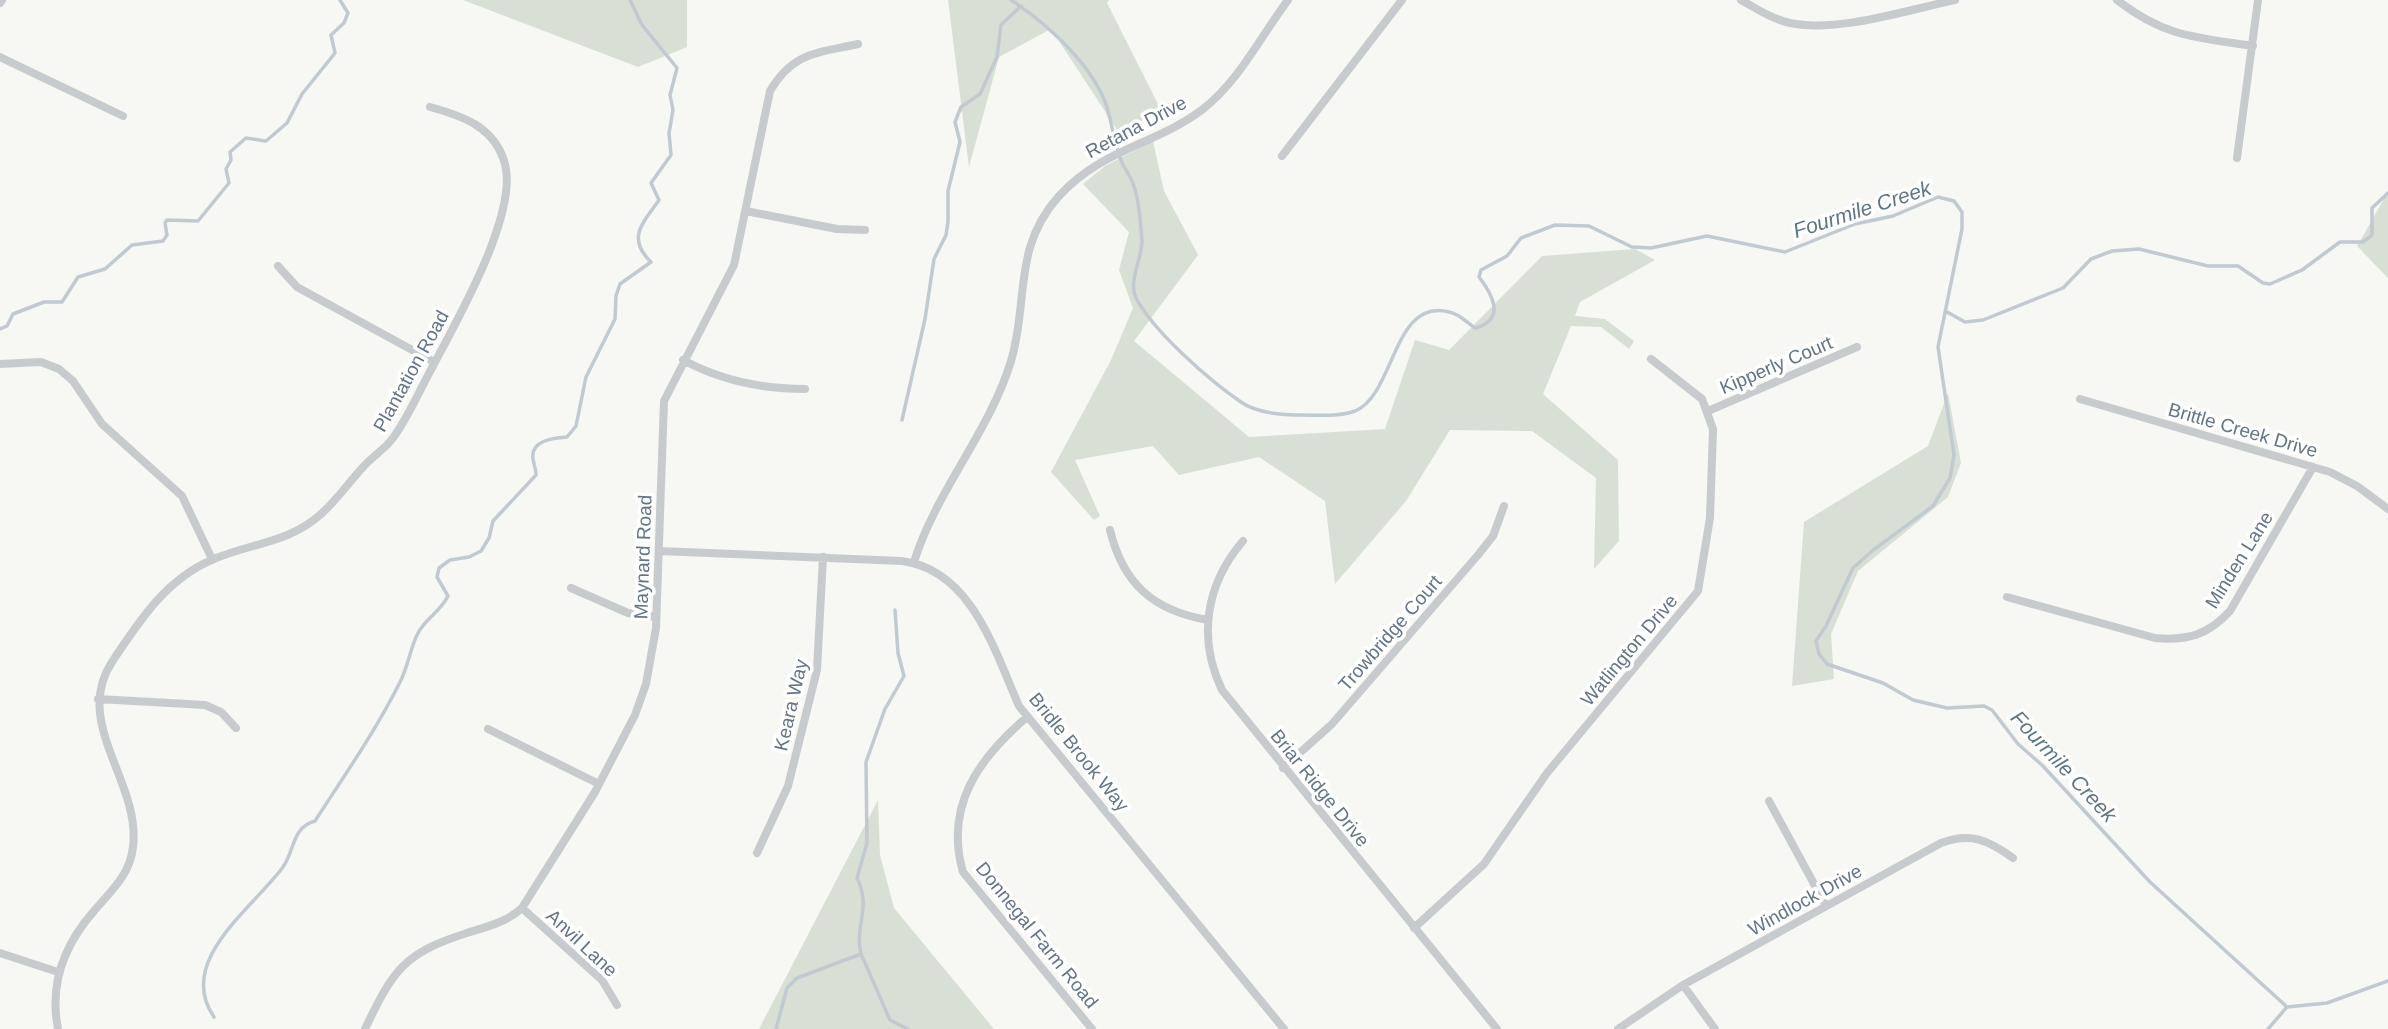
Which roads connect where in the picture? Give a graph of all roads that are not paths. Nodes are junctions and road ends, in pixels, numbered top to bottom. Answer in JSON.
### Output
{"nodes":[{"id":1,"x":1402,"y":0,"type":"edge"},
{"id":2,"x":1741,"y":0,"type":"edge"},
{"id":3,"x":1955,"y":0,"type":"edge"},
{"id":4,"x":2117,"y":0,"type":"edge"},
{"id":5,"x":2258,"y":0,"type":"edge"},
{"id":6,"x":1286,"y":1,"type":"edge"},
{"id":7,"x":858,"y":44,"type":"dead end"},
{"id":8,"x":2253,"y":46,"type":"junction"},
{"id":9,"x":0,"y":57,"type":"edge"},
{"id":10,"x":430,"y":107,"type":"dead end"},
{"id":11,"x":123,"y":116,"type":"dead end"},
{"id":12,"x":1282,"y":156,"type":"dead end"},
{"id":13,"x":2237,"y":158,"type":"dead end"},
{"id":14,"x":746,"y":211,"type":"junction"},
{"id":15,"x":864,"y":230,"type":"dead end"},
{"id":16,"x":278,"y":266,"type":"dead end"},
{"id":17,"x":1857,"y":347,"type":"dead end"},
{"id":18,"x":1651,"y":359,"type":"dead end"},
{"id":19,"x":683,"y":360,"type":"junction"},
{"id":20,"x":435,"y":362,"type":"junction"},
{"id":21,"x":0,"y":364,"type":"edge"},
{"id":22,"x":805,"y":388,"type":"dead end"},
{"id":23,"x":2080,"y":399,"type":"dead end"},
{"id":24,"x":1708,"y":411,"type":"junction"},
{"id":25,"x":2313,"y":467,"type":"junction"},
{"id":26,"x":1504,"y":506,"type":"dead end"},
{"id":27,"x":2388,"y":509,"type":"edge"},
{"id":28,"x":1110,"y":530,"type":"dead end"},
{"id":29,"x":1243,"y":541,"type":"dead end"},
{"id":30,"x":659,"y":551,"type":"junction"},
{"id":31,"x":823,"y":557,"type":"junction"},
{"id":32,"x":212,"y":559,"type":"junction"},
{"id":33,"x":914,"y":562,"type":"junction"},
{"id":34,"x":571,"y":588,"type":"dead end"},
{"id":35,"x":2007,"y":597,"type":"dead end"},
{"id":36,"x":656,"y":617,"type":"junction"},
{"id":37,"x":1208,"y":621,"type":"junction"},
{"id":38,"x":98,"y":699,"type":"junction"},
{"id":39,"x":1027,"y":717,"type":"junction"},
{"id":40,"x":236,"y":728,"type":"dead end"},
{"id":41,"x":488,"y":729,"type":"dead end"},
{"id":42,"x":1283,"y":768,"type":"junction"},
{"id":43,"x":599,"y":784,"type":"junction"},
{"id":44,"x":1769,"y":801,"type":"dead end"},
{"id":45,"x":757,"y":853,"type":"dead end"},
{"id":46,"x":2013,"y":858,"type":"dead end"},
{"id":47,"x":1826,"y":906,"type":"junction"},
{"id":48,"x":522,"y":908,"type":"junction"},
{"id":49,"x":1415,"y":928,"type":"junction"},
{"id":50,"x":0,"y":953,"type":"edge"},
{"id":51,"x":58,"y":972,"type":"junction"},
{"id":52,"x":1683,"y":985,"type":"junction"},
{"id":53,"x":617,"y":1005,"type":"dead end"},
{"id":54,"x":58,"y":1029,"type":"edge"},
{"id":55,"x":365,"y":1029,"type":"edge"},
{"id":56,"x":1092,"y":1029,"type":"edge"},
{"id":57,"x":1284,"y":1029,"type":"edge"},
{"id":58,"x":1497,"y":1029,"type":"edge"},
{"id":59,"x":1618,"y":1029,"type":"edge"},
{"id":60,"x":1715,"y":1029,"type":"edge"}],
"edges":[{"from":1,"to":12,"type":"street"},
{"from":2,"to":3,"type":"street"},
{"from":4,"to":8,"type":"street"},
{"from":5,"to":8,"type":"street"},
{"from":6,"to":33,"type":"street","name":"Retana Drive"},
{"from":7,"to":14,"type":"street","name":"Maynard Road"},
{"from":8,"to":13,"type":"street"},
{"from":9,"to":11,"type":"street"},
{"from":10,"to":20,"type":"street","name":"Plantation Road"},
{"from":14,"to":15,"type":"street"},
{"from":14,"to":19,"type":"street","name":"Maynard Road"},
{"from":16,"to":20,"type":"street"},
{"from":17,"to":24,"type":"street","name":"Kipperly Court"},
{"from":18,"to":24,"type":"street","name":"Watlington Drive"},
{"from":19,"to":22,"type":"street"},
{"from":19,"to":30,"type":"street","name":"Maynard Road"},
{"from":20,"to":32,"type":"street","name":"Plantation Road"},
{"from":21,"to":32,"type":"street"},
{"from":23,"to":25,"type":"street","name":"Brittle Creek Drive"},
{"from":24,"to":49,"type":"street","name":"Watlington Drive"},
{"from":25,"to":27,"type":"street","name":"Brittle Creek Drive"},
{"from":25,"to":35,"type":"street","name":"Minden Lane"},
{"from":26,"to":42,"type":"street","name":"Trowbridge Court"},
{"from":28,"to":37,"type":"street"},
{"from":29,"to":37,"type":"street","name":"Briar Ridge Drive"},
{"from":30,"to":31,"type":"street","name":"Bridle Brook Way"},
{"from":30,"to":36,"type":"street","name":"Maynard Road"},
{"from":31,"to":33,"type":"street","name":"Bridle Brook Way"},
{"from":31,"to":45,"type":"street","name":"Keara Way"},
{"from":32,"to":38,"type":"street","name":"Plantation Road"},
{"from":33,"to":39,"type":"street","name":"Bridle Brook Way"},
{"from":34,"to":36,"type":"street"},
{"from":36,"to":43,"type":"street","name":"Maynard Road"},
{"from":37,"to":42,"type":"street","name":"Briar Ridge Drive"},
{"from":38,"to":40,"type":"street"},
{"from":38,"to":51,"type":"street","name":"Plantation Road"},
{"from":39,"to":56,"type":"street","name":"Donnegal Farm Road"},
{"from":39,"to":57,"type":"street","name":"Bridle Brook Way"},
{"from":41,"to":43,"type":"street"},
{"from":42,"to":49,"type":"street","name":"Briar Ridge Drive"},
{"from":43,"to":48,"type":"street","name":"Maynard Road"},
{"from":44,"to":47,"type":"street"},
{"from":46,"to":47,"type":"street","name":"Windlock Drive"},
{"from":47,"to":52,"type":"street","name":"Windlock Drive"},
{"from":48,"to":53,"type":"street","name":"Anvil Lane"},
{"from":48,"to":55,"type":"street"},
{"from":49,"to":58,"type":"street","name":"Briar Ridge Drive"},
{"from":50,"to":51,"type":"street"},
{"from":51,"to":54,"type":"street","name":"Plantation Road"},
{"from":52,"to":59,"type":"street","name":"Windlock Drive"},
{"from":52,"to":60,"type":"street"}]}
